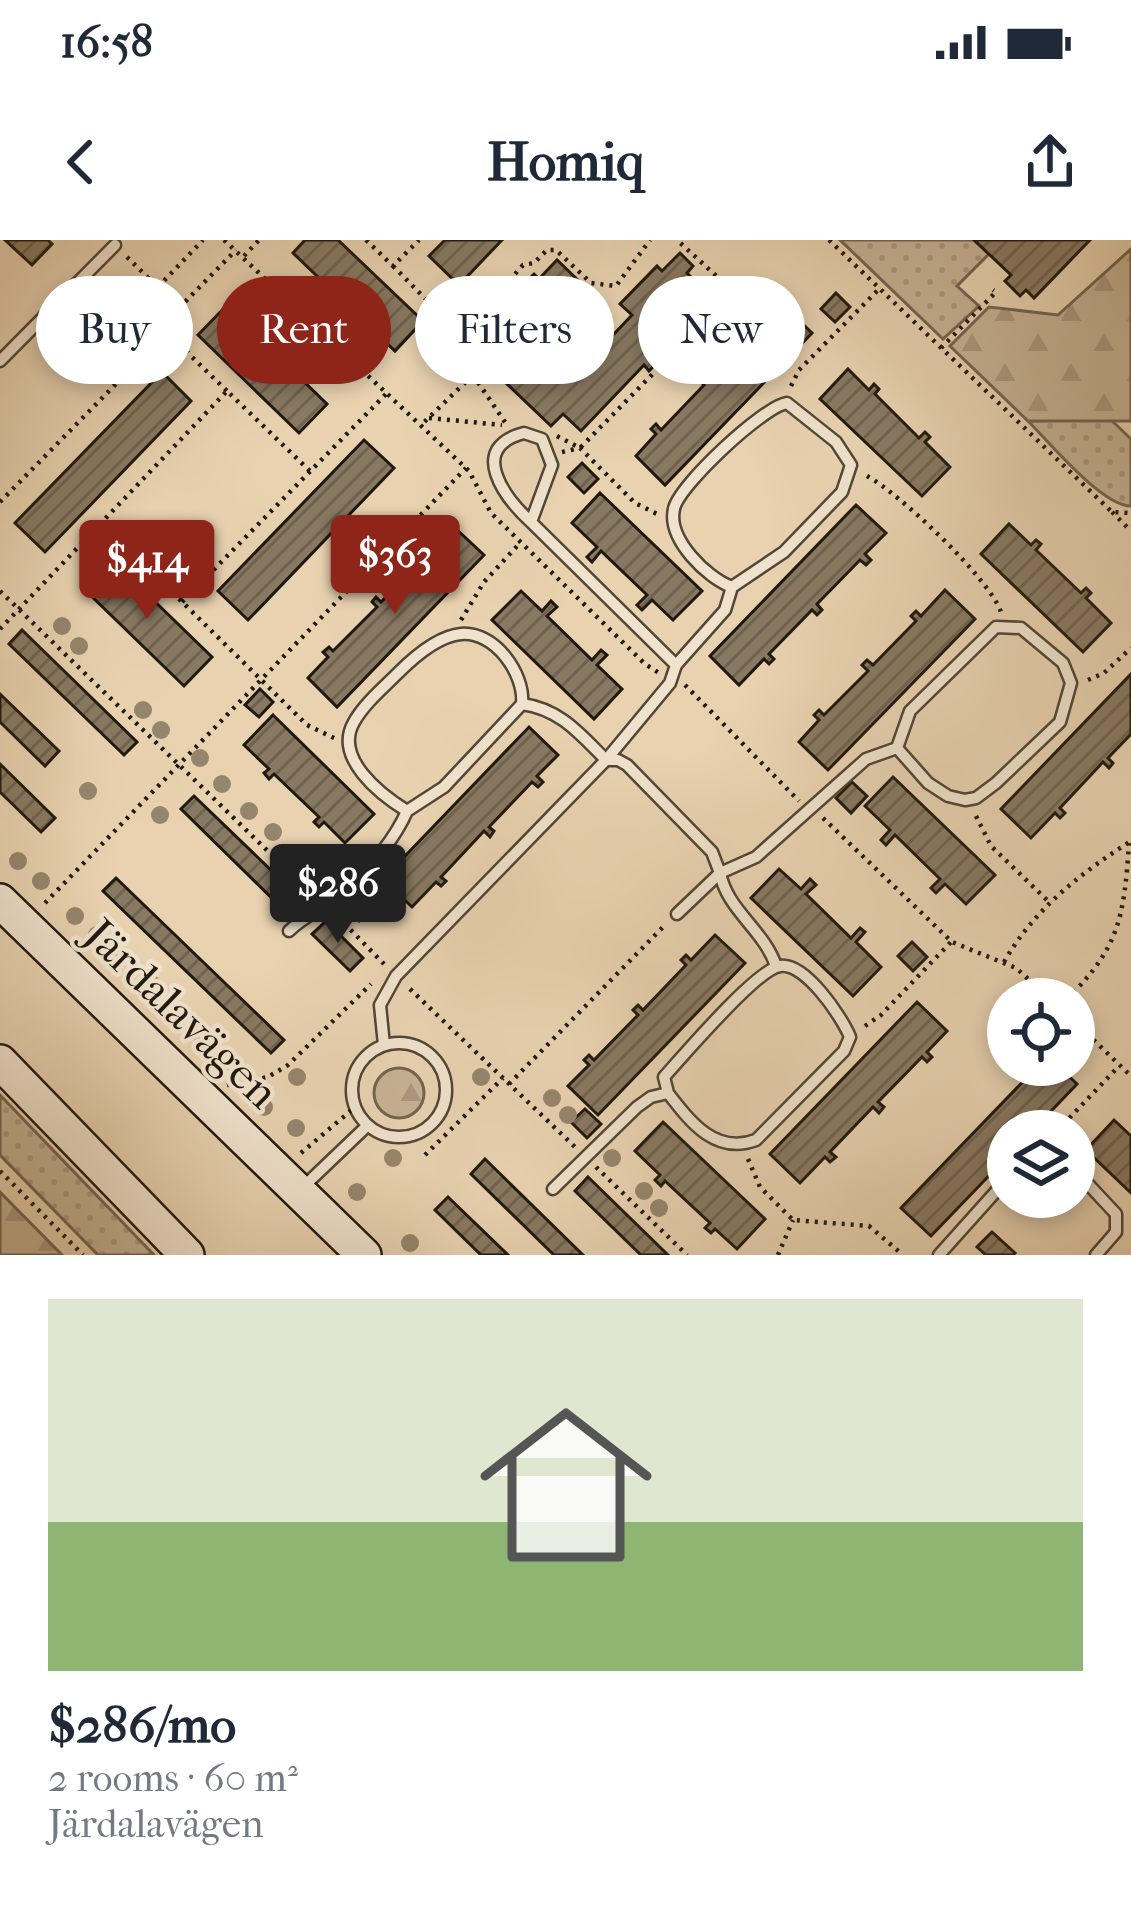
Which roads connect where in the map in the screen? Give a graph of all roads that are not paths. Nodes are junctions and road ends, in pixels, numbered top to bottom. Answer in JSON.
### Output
{"nodes":[{"id":1,"x":115,"y":245,"type":"road end"},
{"id":2,"x":0,"y":361,"type":"edge"},
{"id":3,"x":534,"y":525,"type":"junction"},
{"id":4,"x":732,"y":586,"type":"junction"},
{"id":5,"x":676,"y":665,"type":"junction"},
{"id":6,"x":522,"y":704,"type":"junction"},
{"id":7,"x":897,"y":748,"type":"junction"},
{"id":8,"x":606,"y":760,"type":"junction"},
{"id":9,"x":407,"y":811,"type":"junction"},
{"id":10,"x":720,"y":873,"type":"junction"},
{"id":11,"x":12,"y":913,"type":"edge"},
{"id":12,"x":677,"y":914,"type":"road end"},
{"id":13,"x":289,"y":931,"type":"dead end"},
{"id":14,"x":776,"y":966,"type":"junction"},
{"id":15,"x":384,"y":1045,"type":"junction"},
{"id":16,"x":0,"y":1062,"type":"edge"},
{"id":17,"x":668,"y":1093,"type":"junction"},
{"id":18,"x":367,"y":1126,"type":"junction"},
{"id":19,"x":553,"y":1190,"type":"dead end"},
{"id":20,"x":299,"y":1192,"type":"junction"},
{"id":21,"x":1095,"y":1192,"type":"edge"},
{"id":22,"x":987,"y":1201,"type":"edge"},
{"id":23,"x":187,"y":1255,"type":"edge"},
{"id":24,"x":364,"y":1255,"type":"edge"},
{"id":25,"x":939,"y":1255,"type":"edge"},
{"id":26,"x":1096,"y":1255,"type":"edge"}],
"edges":[{"from":1,"to":2,"type":"lane"},
{"from":3,"to":3,"type":"lane"},
{"from":3,"to":5,"type":"lane"},
{"from":4,"to":4,"type":"lane"},
{"from":4,"to":5,"type":"lane"},
{"from":5,"to":8,"type":"lane"},
{"from":6,"to":8,"type":"lane"},
{"from":6,"to":9,"type":"lane"},
{"from":6,"to":9,"type":"lane"},
{"from":7,"to":7,"type":"lane"},
{"from":7,"to":10,"type":"lane"},
{"from":8,"to":10,"type":"lane"},
{"from":8,"to":15,"type":"lane"},
{"from":9,"to":13,"type":"lane"},
{"from":10,"to":12,"type":"lane"},
{"from":10,"to":14,"type":"lane"},
{"from":11,"to":20,"type":"street","name":"Järdalavägen"},
{"from":14,"to":17,"type":"lane"},
{"from":14,"to":17,"type":"lane"},
{"from":15,"to":18,"type":"lane","name":"Järdalavägen"},
{"from":15,"to":18,"type":"lane"},
{"from":16,"to":23,"type":"street"},
{"from":17,"to":19,"type":"lane"},
{"from":18,"to":20,"type":"lane"},
{"from":20,"to":24,"type":"street","name":"Järdalavägen"},
{"from":21,"to":26,"type":"lane"},
{"from":22,"to":25,"type":"lane"}]}
